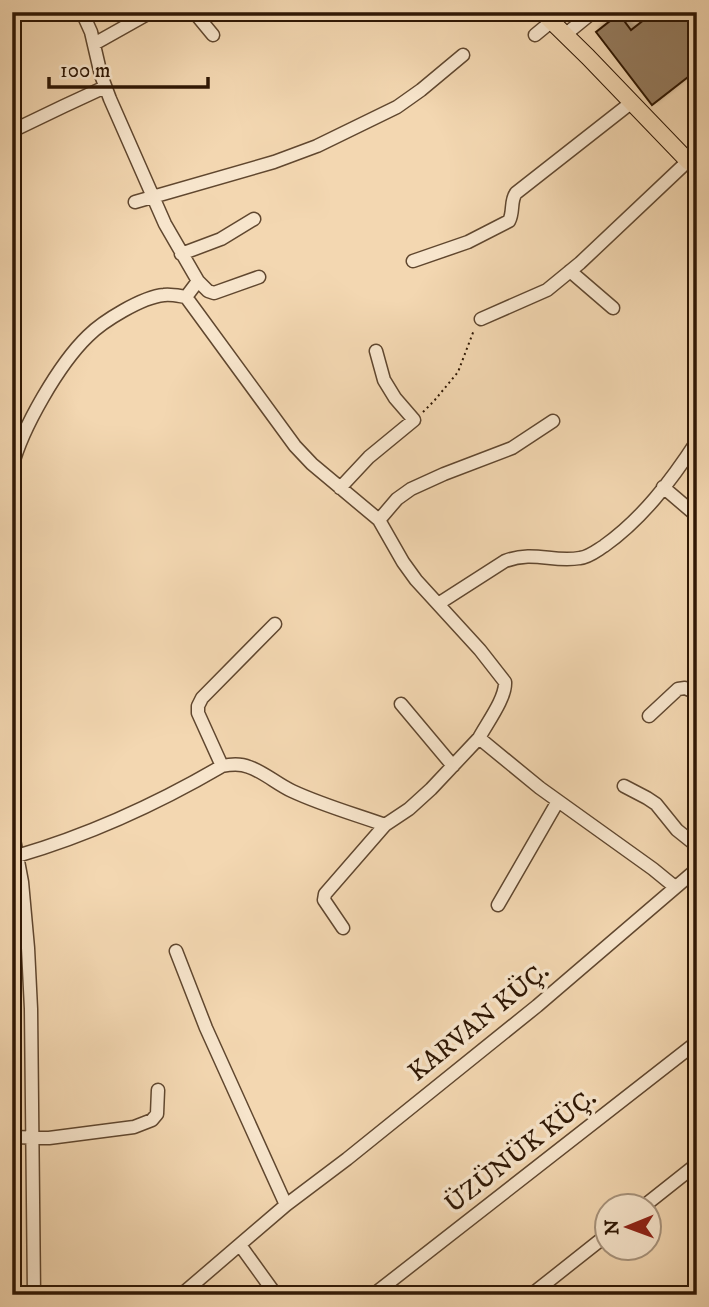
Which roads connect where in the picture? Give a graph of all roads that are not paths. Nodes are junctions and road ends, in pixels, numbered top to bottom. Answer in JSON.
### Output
{"nodes":[{"id":1,"x":82,"y":12,"type":"edge"},
{"id":2,"x":152,"y":12,"type":"edge"},
{"id":3,"x":194,"y":12,"type":"edge"},
{"id":4,"x":593,"y":12,"type":"edge"},
{"id":5,"x":547,"y":17,"type":"edge"},
{"id":6,"x":213,"y":34,"type":"dead end"},
{"id":7,"x":566,"y":34,"type":"junction"},
{"id":8,"x":535,"y":35,"type":"dead end"},
{"id":9,"x":94,"y":44,"type":"junction"},
{"id":10,"x":463,"y":55,"type":"dead end"},
{"id":11,"x":105,"y":88,"type":"junction"},
{"id":12,"x":632,"y":102,"type":"junction"},
{"id":13,"x":12,"y":131,"type":"edge"},
{"id":14,"x":692,"y":164,"type":"edge"},
{"id":15,"x":153,"y":196,"type":"junction"},
{"id":16,"x":135,"y":202,"type":"dead end"},
{"id":17,"x":254,"y":219,"type":"dead end"},
{"id":18,"x":181,"y":254,"type":"junction"},
{"id":19,"x":413,"y":261,"type":"dead end"},
{"id":20,"x":570,"y":271,"type":"junction"},
{"id":21,"x":260,"y":277,"type":"dead end"},
{"id":22,"x":198,"y":281,"type":"junction"},
{"id":23,"x":186,"y":297,"type":"junction"},
{"id":24,"x":613,"y":308,"type":"dead end"},
{"id":25,"x":481,"y":319,"type":"road end"},
{"id":26,"x":376,"y":351,"type":"dead end"},
{"id":27,"x":553,"y":421,"type":"dead end"},
{"id":28,"x":697,"y":441,"type":"edge"},
{"id":29,"x":17,"y":442,"type":"edge"},
{"id":30,"x":12,"y":467,"type":"edge"},
{"id":31,"x":663,"y":487,"type":"junction"},
{"id":32,"x":340,"y":488,"type":"junction"},
{"id":33,"x":697,"y":516,"type":"edge"},
{"id":34,"x":379,"y":520,"type":"junction"},
{"id":35,"x":438,"y":604,"type":"junction"},
{"id":36,"x":275,"y":624,"type":"dead end"},
{"id":37,"x":697,"y":693,"type":"edge"},
{"id":38,"x":401,"y":704,"type":"dead end"},
{"id":39,"x":649,"y":716,"type":"dead end"},
{"id":40,"x":479,"y":738,"type":"junction"},
{"id":41,"x":222,"y":766,"type":"junction"},
{"id":42,"x":453,"y":766,"type":"junction"},
{"id":43,"x":624,"y":786,"type":"dead end"},
{"id":44,"x":558,"y":801,"type":"junction"},
{"id":45,"x":385,"y":825,"type":"junction"},
{"id":46,"x":12,"y":830,"type":"edge"},
{"id":47,"x":697,"y":846,"type":"edge"},
{"id":48,"x":17,"y":856,"type":"junction"},
{"id":49,"x":697,"y":869,"type":"edge"},
{"id":50,"x":675,"y":887,"type":"junction"},
{"id":51,"x":498,"y":905,"type":"dead end"},
{"id":52,"x":343,"y":928,"type":"dead end"},
{"id":53,"x":176,"y":951,"type":"dead end"},
{"id":54,"x":697,"y":1042,"type":"edge"},
{"id":55,"x":158,"y":1090,"type":"dead end"},
{"id":56,"x":12,"y":1137,"type":"edge"},
{"id":57,"x":32,"y":1137,"type":"junction"},
{"id":58,"x":697,"y":1164,"type":"edge"},
{"id":59,"x":662,"y":1192,"type":"edge"},
{"id":60,"x":286,"y":1205,"type":"junction"},
{"id":61,"x":594,"y":1244,"type":"edge"},
{"id":62,"x":240,"y":1245,"type":"junction"},
{"id":63,"x":34,"y":1295,"type":"edge"},
{"id":64,"x":181,"y":1295,"type":"edge"},
{"id":65,"x":276,"y":1295,"type":"edge"},
{"id":66,"x":373,"y":1295,"type":"edge"},
{"id":67,"x":531,"y":1295,"type":"edge"}],
"edges":[{"from":1,"to":9,"type":"street"},
{"from":2,"to":9,"type":"street"},
{"from":3,"to":6,"type":"street"},
{"from":4,"to":7,"type":"street"},
{"from":5,"to":7,"type":"main road"},
{"from":5,"to":8,"type":"street"},
{"from":7,"to":12,"type":"main road"},
{"from":9,"to":11,"type":"street"},
{"from":10,"to":15,"type":"street"},
{"from":11,"to":13,"type":"street"},
{"from":11,"to":15,"type":"street"},
{"from":12,"to":14,"type":"main road"},
{"from":12,"to":19,"type":"street"},
{"from":14,"to":20,"type":"street"},
{"from":15,"to":16,"type":"street"},
{"from":15,"to":18,"type":"street"},
{"from":17,"to":18,"type":"street"},
{"from":18,"to":22,"type":"street"},
{"from":20,"to":24,"type":"street"},
{"from":20,"to":25,"type":"street"},
{"from":21,"to":22,"type":"street"},
{"from":22,"to":23,"type":"street"},
{"from":23,"to":29,"type":"street"},
{"from":23,"to":32,"type":"street"},
{"from":26,"to":32,"type":"street"},
{"from":27,"to":34,"type":"street"},
{"from":28,"to":31,"type":"street"},
{"from":29,"to":30,"type":"street"},
{"from":31,"to":33,"type":"street"},
{"from":31,"to":35,"type":"street"},
{"from":32,"to":34,"type":"street"},
{"from":34,"to":35,"type":"street"},
{"from":35,"to":40,"type":"street"},
{"from":36,"to":41,"type":"street"},
{"from":37,"to":39,"type":"street"},
{"from":38,"to":42,"type":"street"},
{"from":40,"to":42,"type":"street"},
{"from":40,"to":44,"type":"street"},
{"from":41,"to":45,"type":"street"},
{"from":41,"to":48,"type":"street"},
{"from":42,"to":45,"type":"street"},
{"from":43,"to":47,"type":"street"},
{"from":44,"to":50,"type":"street"},
{"from":44,"to":51,"type":"street"},
{"from":45,"to":52,"type":"street"},
{"from":46,"to":48,"type":"street"},
{"from":48,"to":57,"type":"street"},
{"from":49,"to":50,"type":"street","name":"KARVAN KÜÇ."},
{"from":50,"to":60,"type":"street","name":"KARVAN KÜÇ."},
{"from":53,"to":60,"type":"street"},
{"from":54,"to":66,"type":"street","name":"ÜZÜNÜK KÜÇ."},
{"from":55,"to":57,"type":"street"},
{"from":56,"to":57,"type":"street"},
{"from":57,"to":63,"type":"street"},
{"from":58,"to":59,"type":"street"},
{"from":60,"to":62,"type":"street","name":"KARVAN KÜÇ."},
{"from":61,"to":67,"type":"street"},
{"from":62,"to":64,"type":"street","name":"KARVAN KÜÇ."},
{"from":62,"to":65,"type":"street"}]}
